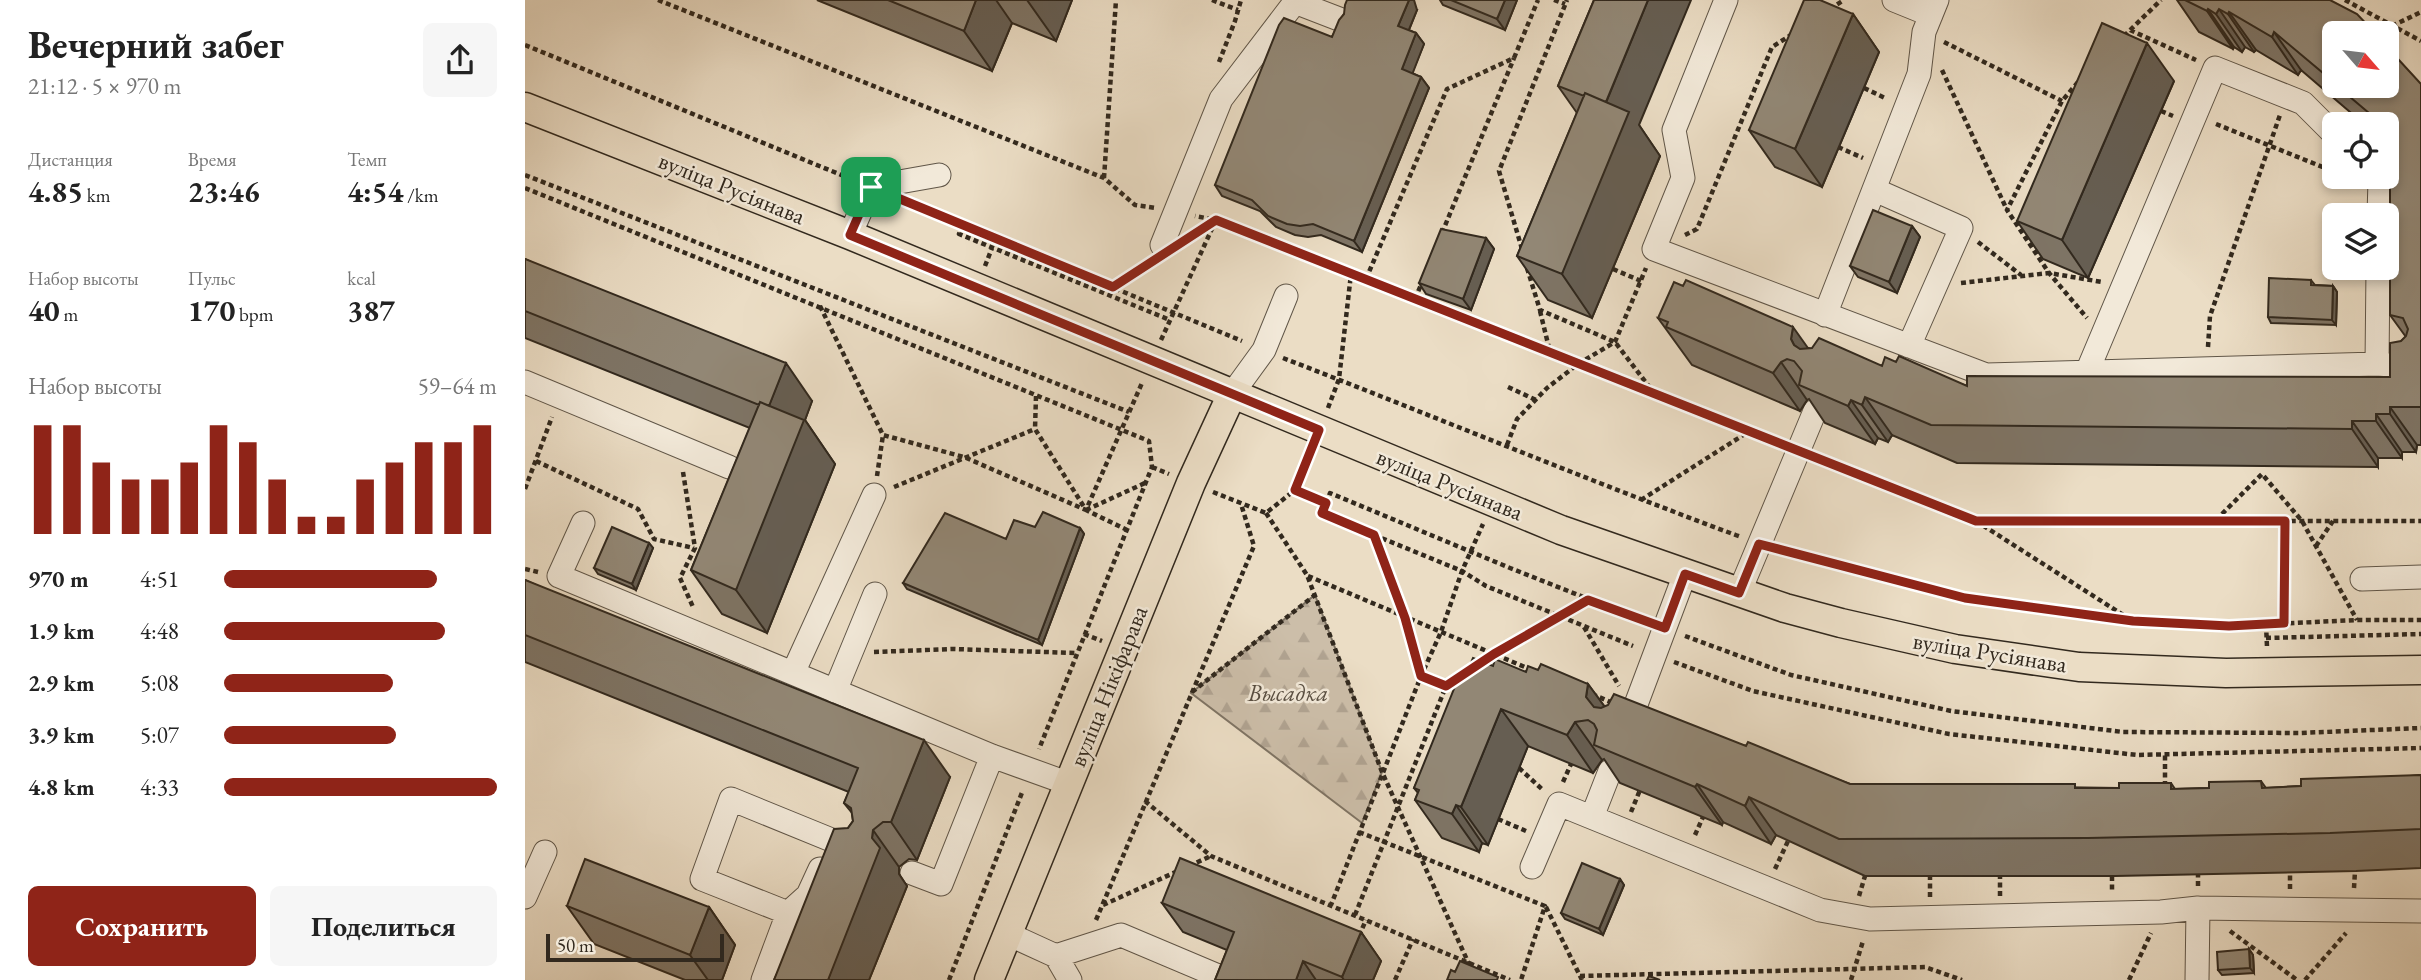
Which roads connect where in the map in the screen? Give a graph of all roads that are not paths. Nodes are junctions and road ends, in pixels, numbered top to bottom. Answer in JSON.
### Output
{"nodes":[{"id":1,"x":1726,"y":0,"type":"edge"},
{"id":2,"x":1894,"y":0,"type":"edge"},
{"id":3,"x":1930,"y":16,"type":"edge"},
{"id":4,"x":1339,"y":19,"type":"edge"},
{"id":5,"x":525,"y":107,"type":"edge"},
{"id":6,"x":2322,"y":122,"type":"edge"},
{"id":7,"x":939,"y":175,"type":"dead end"},
{"id":8,"x":1875,"y":190,"type":"junction"},
{"id":9,"x":850,"y":235,"type":"junction"},
{"id":10,"x":1165,"y":249,"type":"road end"},
{"id":11,"x":2378,"y":280,"type":"edge"},
{"id":12,"x":1286,"y":296,"type":"dead end"},
{"id":13,"x":1825,"y":315,"type":"junction"},
{"id":14,"x":1851,"y":325,"type":"junction"},
{"id":15,"x":1909,"y":346,"type":"junction"},
{"id":16,"x":1841,"y":349,"type":"edge"},
{"id":17,"x":2377,"y":364,"type":"junction"},
{"id":18,"x":2421,"y":367,"type":"edge"},
{"id":19,"x":2087,"y":372,"type":"junction"},
{"id":20,"x":525,"y":382,"type":"edge"},
{"id":21,"x":1232,"y":394,"type":"junction"},
{"id":22,"x":1815,"y":411,"type":"edge"},
{"id":23,"x":729,"y":467,"type":"dead end"},
{"id":24,"x":874,"y":495,"type":"road end"},
{"id":25,"x":583,"y":523,"type":"dead end"},
{"id":26,"x":1685,"y":574,"type":"junction"},
{"id":27,"x":2421,"y":577,"type":"edge"},
{"id":28,"x":2362,"y":579,"type":"dead end"},
{"id":29,"x":1739,"y":593,"type":"junction"},
{"id":30,"x":875,"y":594,"type":"dead end"},
{"id":31,"x":2421,"y":670,"type":"edge"},
{"id":32,"x":793,"y":673,"type":"junction"},
{"id":33,"x":835,"y":691,"type":"junction"},
{"id":34,"x":1630,"y":722,"type":"edge"},
{"id":35,"x":992,"y":756,"type":"junction"},
{"id":36,"x":1610,"y":771,"type":"edge"},
{"id":37,"x":1067,"y":783,"type":"junction"},
{"id":38,"x":1592,"y":817,"type":"junction"},
{"id":39,"x":833,"y":841,"type":"junction"},
{"id":40,"x":545,"y":852,"type":"dead end"},
{"id":41,"x":866,"y":854,"type":"edge"},
{"id":42,"x":1532,"y":867,"type":"dead end"},
{"id":43,"x":912,"y":873,"type":"dead end"},
{"id":44,"x":525,"y":897,"type":"edge"},
{"id":45,"x":2198,"y":908,"type":"junction"},
{"id":46,"x":2421,"y":911,"type":"edge"},
{"id":47,"x":788,"y":913,"type":"junction"},
{"id":48,"x":1007,"y":934,"type":"junction"},
{"id":49,"x":1056,"y":956,"type":"junction"},
{"id":50,"x":764,"y":980,"type":"edge"},
{"id":51,"x":989,"y":980,"type":"edge"},
{"id":52,"x":1070,"y":980,"type":"edge"},
{"id":53,"x":1222,"y":980,"type":"edge"},
{"id":54,"x":2197,"y":980,"type":"edge"}],
"edges":[{"from":1,"to":13,"type":"lane"},
{"from":2,"to":3,"type":"lane"},
{"from":3,"to":8,"type":"lane"},
{"from":4,"to":10,"type":"lane"},
{"from":5,"to":9,"type":"main road","name":"вуліца Русіянава"},
{"from":6,"to":19,"type":"lane"},
{"from":7,"to":9,"type":"lane"},
{"from":8,"to":13,"type":"lane"},
{"from":8,"to":15,"type":"lane"},
{"from":9,"to":21,"type":"main road","name":"вуліца Русіянава"},
{"from":11,"to":17,"type":"lane"},
{"from":12,"to":21,"type":"lane"},
{"from":13,"to":14,"type":"lane"},
{"from":14,"to":15,"type":"lane"},
{"from":14,"to":16,"type":"lane"},
{"from":15,"to":19,"type":"lane"},
{"from":17,"to":18,"type":"lane"},
{"from":17,"to":19,"type":"lane"},
{"from":20,"to":23,"type":"lane"},
{"from":21,"to":26,"type":"main road","name":"вуліца Русіянава"},
{"from":21,"to":37,"type":"main road","name":"вуліца Нікіфарава"},
{"from":22,"to":29,"type":"lane"},
{"from":24,"to":32,"type":"lane"},
{"from":25,"to":32,"type":"lane"},
{"from":26,"to":29,"type":"main road","name":"вуліца Русіянава"},
{"from":26,"to":34,"type":"lane"},
{"from":27,"to":28,"type":"lane"},
{"from":29,"to":31,"type":"main road","name":"вуліца Русіянава"},
{"from":30,"to":33,"type":"lane"},
{"from":32,"to":33,"type":"lane"},
{"from":33,"to":35,"type":"lane"},
{"from":35,"to":37,"type":"lane"},
{"from":35,"to":43,"type":"lane"},
{"from":36,"to":38,"type":"lane"},
{"from":37,"to":48,"type":"main road","name":"вуліца Нікіфарава"},
{"from":38,"to":42,"type":"lane"},
{"from":38,"to":45,"type":"lane"},
{"from":39,"to":41,"type":"lane"},
{"from":39,"to":47,"type":"lane"},
{"from":39,"to":47,"type":"lane"},
{"from":40,"to":44,"type":"lane"},
{"from":45,"to":46,"type":"lane"},
{"from":45,"to":54,"type":"lane"},
{"from":47,"to":50,"type":"lane"},
{"from":48,"to":49,"type":"lane"},
{"from":48,"to":51,"type":"main road","name":"вуліца Нікіфарава"},
{"from":49,"to":52,"type":"lane"},
{"from":49,"to":53,"type":"lane"}]}
